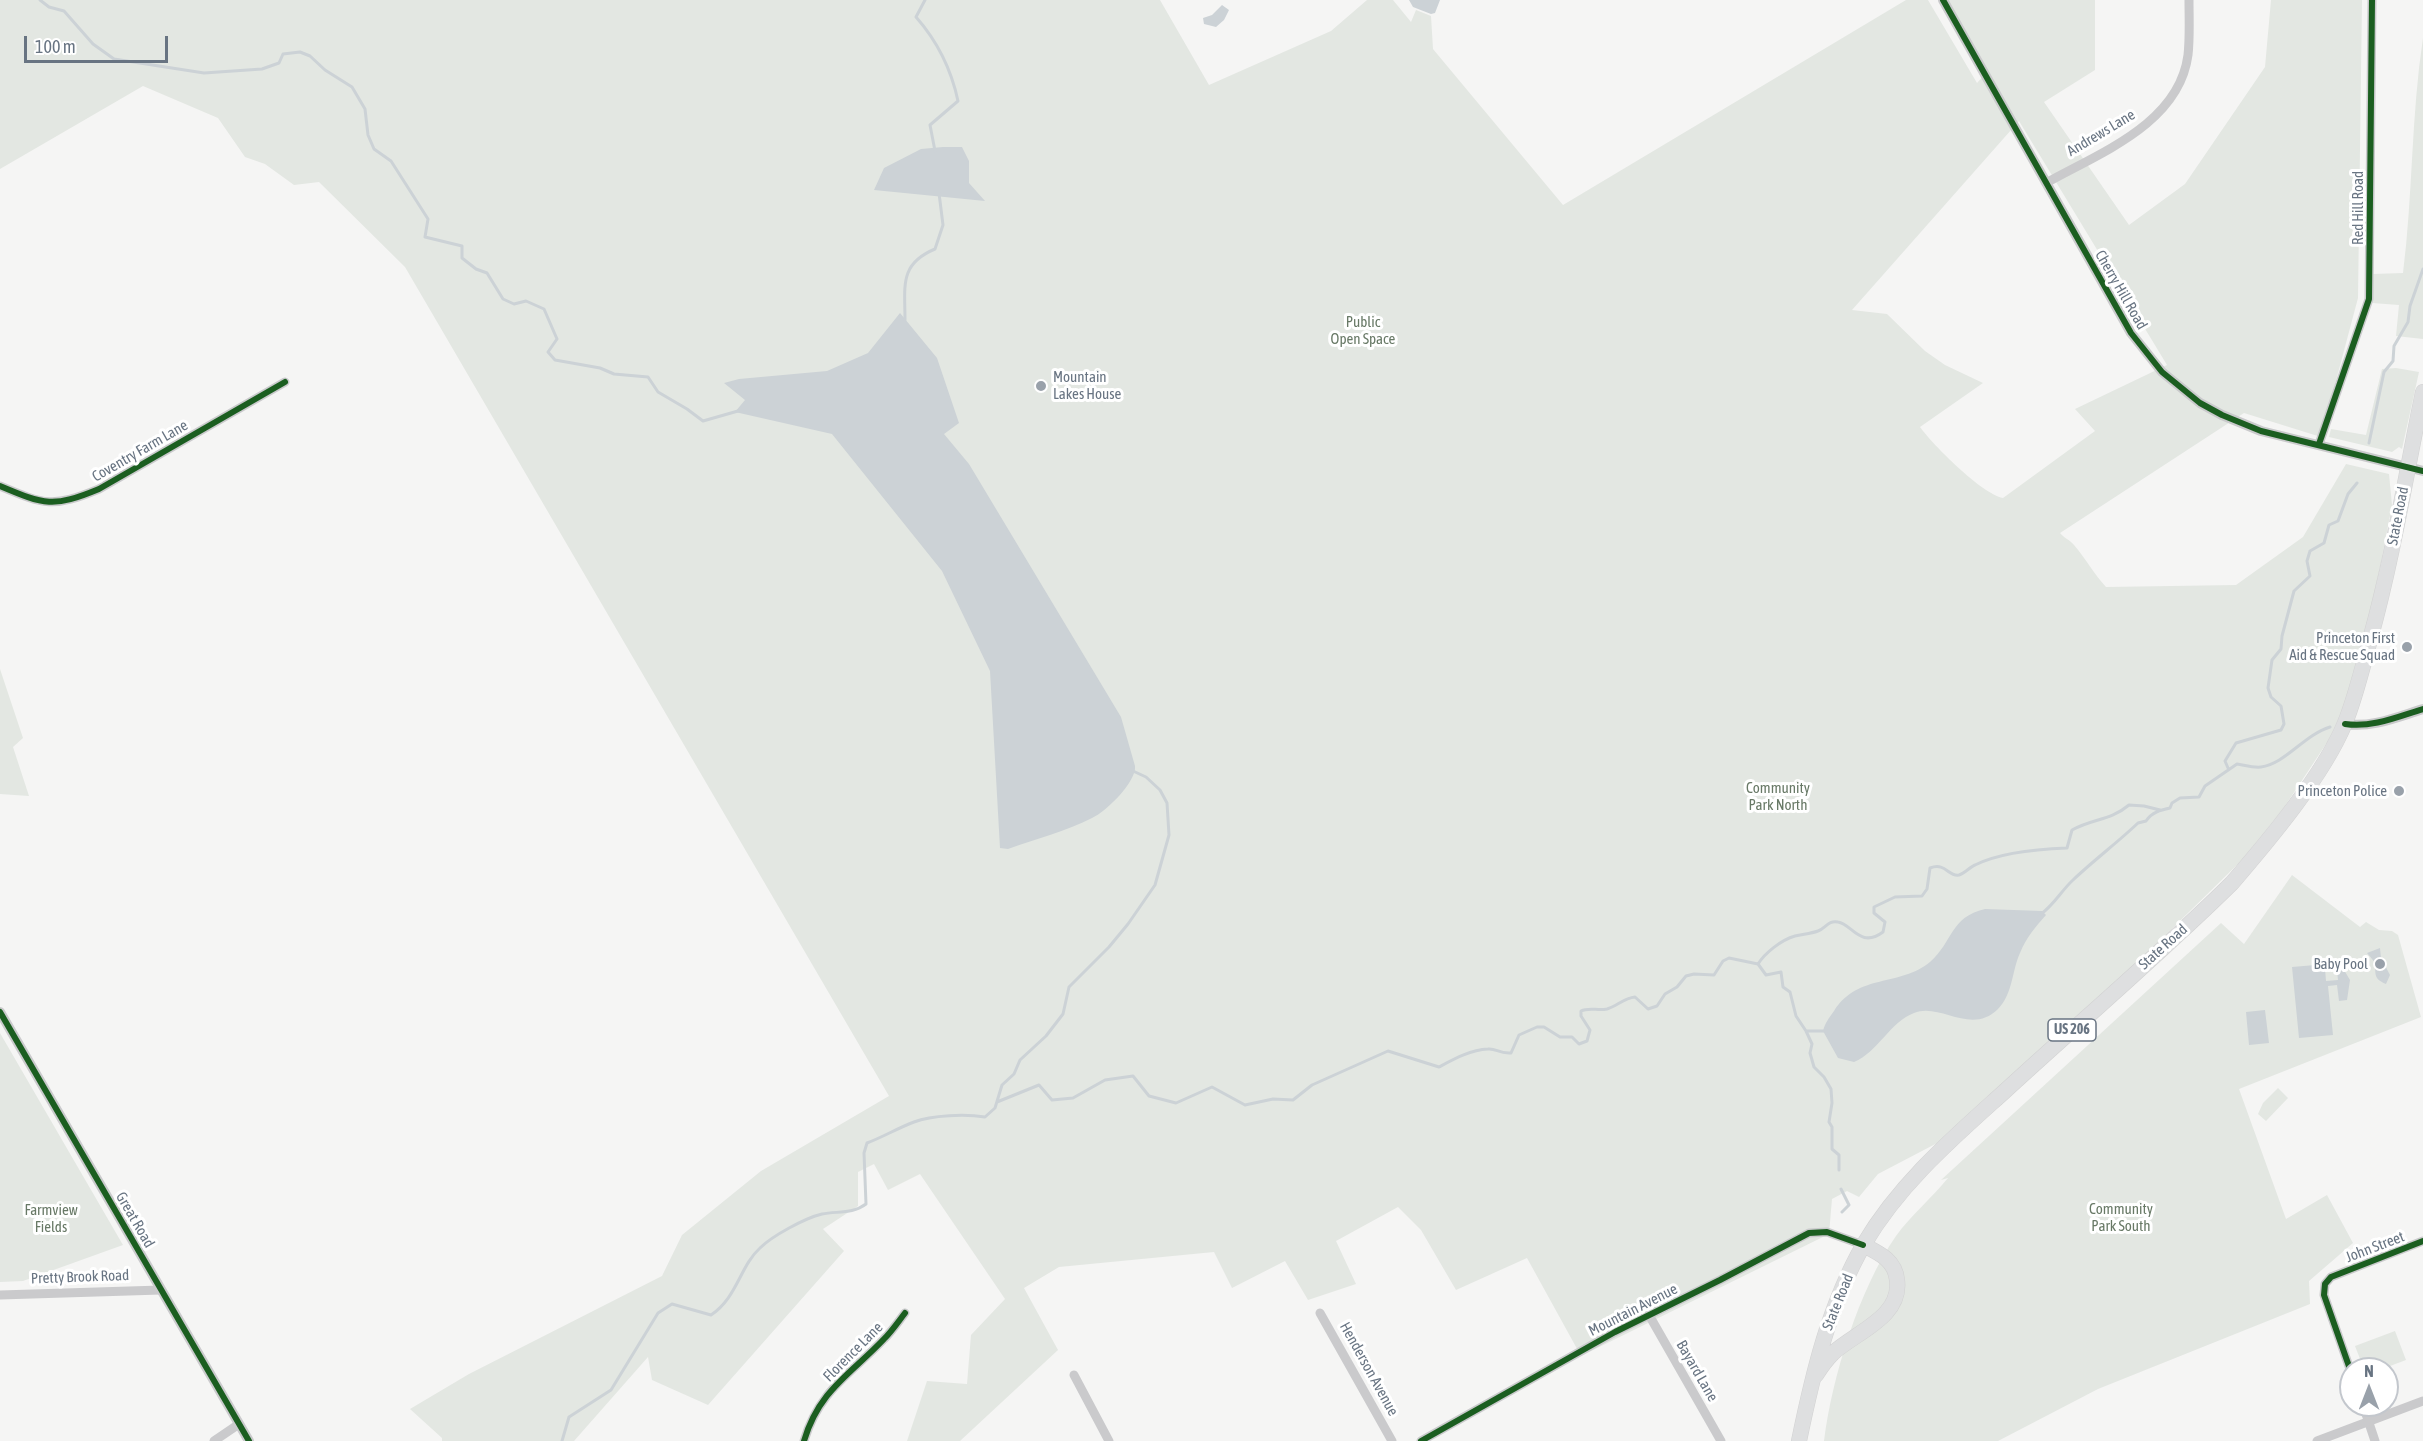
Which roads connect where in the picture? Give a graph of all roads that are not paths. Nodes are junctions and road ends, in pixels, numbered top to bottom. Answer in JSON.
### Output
{"nodes":[{"id":1,"x":1943,"y":0,"type":"edge"},
{"id":2,"x":2189,"y":0,"type":"edge"},
{"id":3,"x":2372,"y":0,"type":"edge"},
{"id":4,"x":2046,"y":183,"type":"junction"},
{"id":5,"x":285,"y":382,"type":"dead end"},
{"id":6,"x":2423,"y":392,"type":"edge"},
{"id":7,"x":2319,"y":444,"type":"junction"},
{"id":8,"x":2408,"y":466,"type":"junction"},
{"id":9,"x":2423,"y":471,"type":"edge"},
{"id":10,"x":0,"y":486,"type":"edge"},
{"id":11,"x":2423,"y":709,"type":"edge"},
{"id":12,"x":2344,"y":724,"type":"junction"},
{"id":13,"x":0,"y":1012,"type":"edge"},
{"id":14,"x":2423,"y":1241,"type":"edge"},
{"id":15,"x":1863,"y":1245,"type":"junction"},
{"id":16,"x":161,"y":1290,"type":"junction"},
{"id":17,"x":0,"y":1295,"type":"edge"},
{"id":18,"x":1320,"y":1312,"type":"dead end"},
{"id":19,"x":905,"y":1313,"type":"dead end"},
{"id":20,"x":1649,"y":1315,"type":"junction"},
{"id":21,"x":2346,"y":1357,"type":"edge"},
{"id":22,"x":1074,"y":1375,"type":"dead end"},
{"id":23,"x":1810,"y":1391,"type":"junction"},
{"id":24,"x":2423,"y":1401,"type":"edge"},
{"id":25,"x":2366,"y":1417,"type":"edge"},
{"id":26,"x":2368,"y":1422,"type":"junction"},
{"id":27,"x":239,"y":1424,"type":"junction"},
{"id":28,"x":213,"y":1441,"type":"edge"},
{"id":29,"x":249,"y":1441,"type":"edge"},
{"id":30,"x":804,"y":1441,"type":"edge"},
{"id":31,"x":1109,"y":1441,"type":"edge"},
{"id":32,"x":1392,"y":1441,"type":"edge"},
{"id":33,"x":1421,"y":1441,"type":"edge"},
{"id":34,"x":1721,"y":1441,"type":"edge"},
{"id":35,"x":1799,"y":1441,"type":"edge"},
{"id":36,"x":2317,"y":1441,"type":"edge"},
{"id":37,"x":2375,"y":1441,"type":"edge"}],
"edges":[{"from":1,"to":4,"type":"street","name":"Cherry Hill Road"},
{"from":2,"to":4,"type":"street","name":"Andrews Lane"},
{"from":3,"to":7,"type":"street","name":"Red Hill Road"},
{"from":4,"to":7,"type":"street","name":"Cherry Hill Road"},
{"from":5,"to":10,"type":"street","name":"Coventry Farm Lane"},
{"from":6,"to":8,"type":"highway","name":"State Road","number":"US 206"},
{"from":7,"to":8,"type":"street","name":"Cherry Hill Road"},
{"from":8,"to":9,"type":"street","name":"Cherry Hill Road"},
{"from":8,"to":12,"type":"highway","name":"State Road","number":"US 206"},
{"from":11,"to":12,"type":"street"},
{"from":12,"to":15,"type":"highway","name":"State Road","number":"US 206"},
{"from":13,"to":16,"type":"street","name":"Great Road"},
{"from":14,"to":21,"type":"street","name":"John Street"},
{"from":15,"to":20,"type":"street","name":"Mountain Avenue"},
{"from":15,"to":23,"type":"highway","name":"State Road","number":"US 206"},
{"from":15,"to":23,"type":"highway"},
{"from":16,"to":17,"type":"street","name":"Pretty Brook Road"},
{"from":16,"to":27,"type":"street","name":"Great Road"},
{"from":18,"to":32,"type":"street","name":"Henderson Avenue"},
{"from":19,"to":30,"type":"street","name":"Florence Lane"},
{"from":20,"to":33,"type":"street","name":"Mountain Avenue"},
{"from":20,"to":34,"type":"street","name":"Bayard Lane"},
{"from":22,"to":31,"type":"street"},
{"from":23,"to":35,"type":"highway","name":"State Road","number":"US 206"},
{"from":24,"to":26,"type":"street"},
{"from":25,"to":26,"type":"street"},
{"from":26,"to":36,"type":"street"},
{"from":26,"to":37,"type":"street"},
{"from":27,"to":28,"type":"street"},
{"from":27,"to":29,"type":"street","name":"Great Road"}]}
